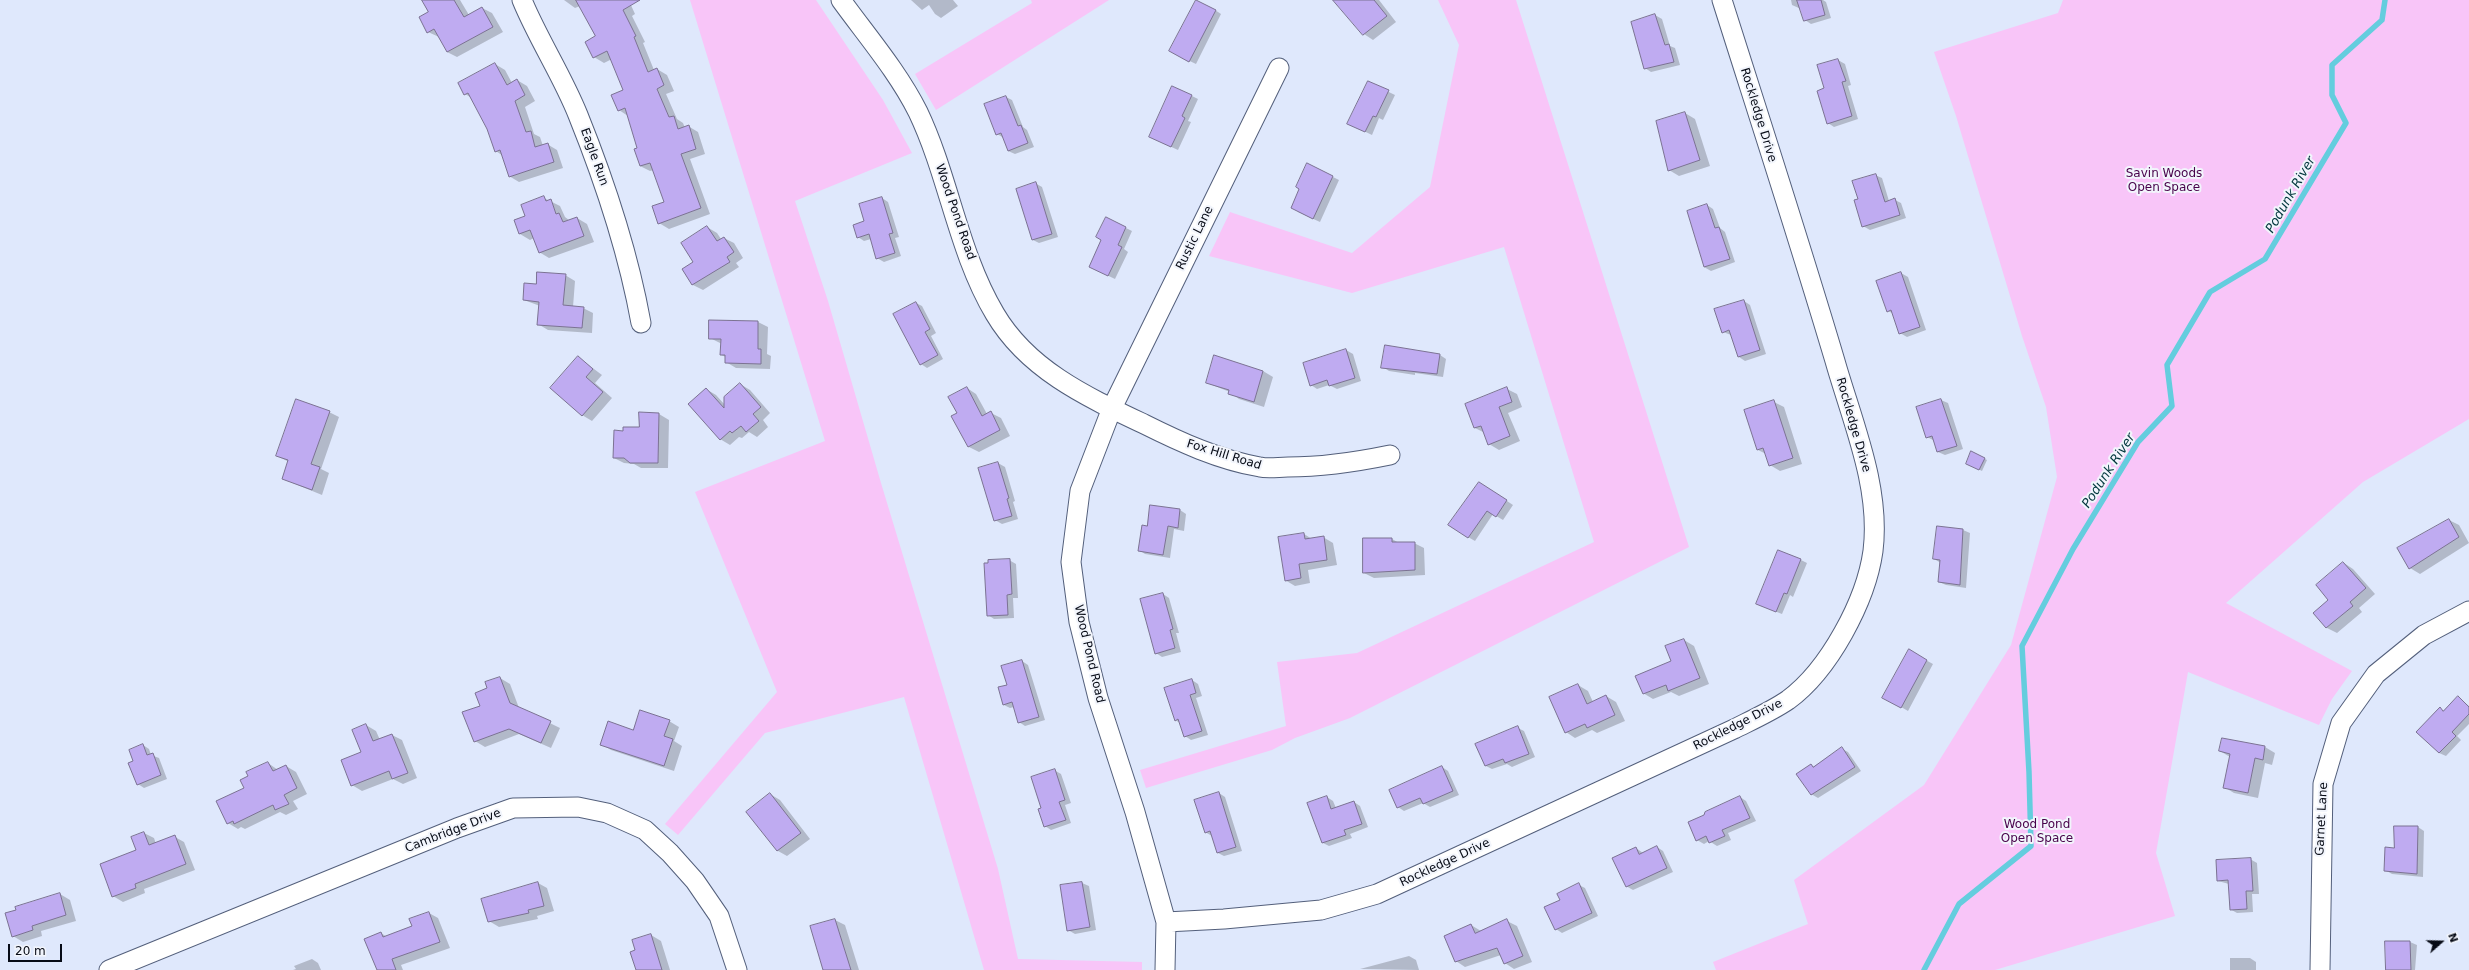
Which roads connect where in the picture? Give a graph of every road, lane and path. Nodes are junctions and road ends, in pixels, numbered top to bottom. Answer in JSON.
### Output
{"nodes":[{"id":1,"x":522,"y":0,"type":"edge"},
{"id":2,"x":841,"y":0,"type":"edge"},
{"id":3,"x":1722,"y":0,"type":"edge"},
{"id":4,"x":1279,"y":68,"type":"dead end"},
{"id":5,"x":641,"y":323,"type":"dead end"},
{"id":6,"x":1112,"y":408,"type":"junction"},
{"id":7,"x":1390,"y":455,"type":"dead end"},
{"id":8,"x":2469,"y":611,"type":"edge"},
{"id":9,"x":1166,"y":922,"type":"junction"},
{"id":10,"x":109,"y":970,"type":"edge"},
{"id":11,"x":736,"y":970,"type":"edge"},
{"id":12,"x":1165,"y":970,"type":"edge"},
{"id":13,"x":2320,"y":970,"type":"edge"}],
"edges":[{"from":1,"to":5,"type":"street","name":"Eagle Run"},
{"from":2,"to":6,"type":"street","name":"Wood Pond Road"},
{"from":3,"to":9,"type":"street","name":"Rockledge Drive"},
{"from":4,"to":6,"type":"street","name":"Rustic Lane"},
{"from":6,"to":7,"type":"street","name":"Fox Hill Road"},
{"from":6,"to":9,"type":"street","name":"Wood Pond Road"},
{"from":8,"to":13,"type":"street","name":"Garnet Lane"},
{"from":9,"to":12,"type":"street","name":"Wood Pond Road"},
{"from":10,"to":11,"type":"street","name":"Cambridge Drive"}]}
